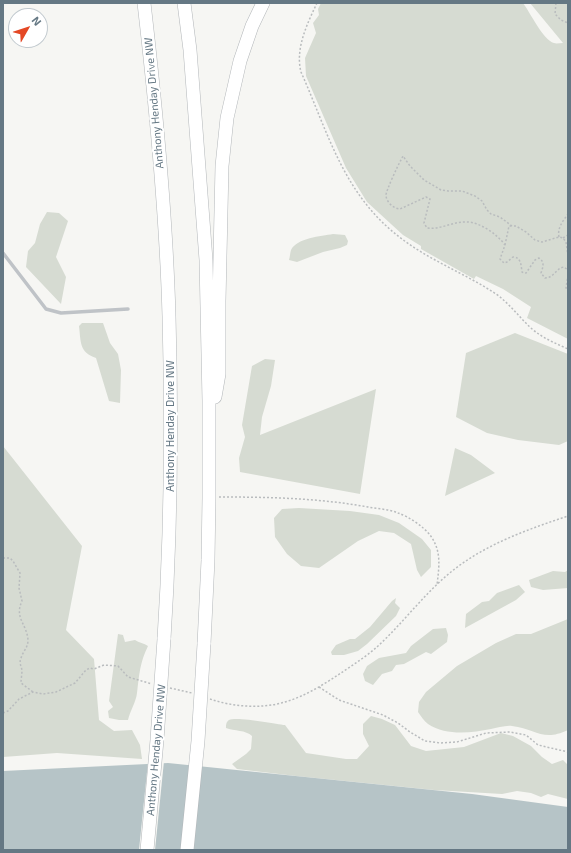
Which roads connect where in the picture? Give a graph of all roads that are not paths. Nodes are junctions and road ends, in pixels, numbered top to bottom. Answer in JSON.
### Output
{"nodes":[{"id":1,"x":144,"y":3,"type":"edge"},
{"id":2,"x":184,"y":3,"type":"edge"},
{"id":3,"x":263,"y":3,"type":"edge"},
{"id":4,"x":3,"y":253,"type":"edge"},
{"id":5,"x":128,"y":309,"type":"dead end"},
{"id":6,"x":209,"y":438,"type":"junction"},
{"id":7,"x":147,"y":850,"type":"edge"},
{"id":8,"x":187,"y":850,"type":"edge"}],
"edges":[{"from":1,"to":7,"type":"highway","name":"Anthony Henday Drive NW","bridge":true},
{"from":2,"to":6,"type":"highway"},
{"from":3,"to":6,"type":"highway"},
{"from":4,"to":5,"type":"lane"},
{"from":6,"to":8,"type":"highway","bridge":true}]}
